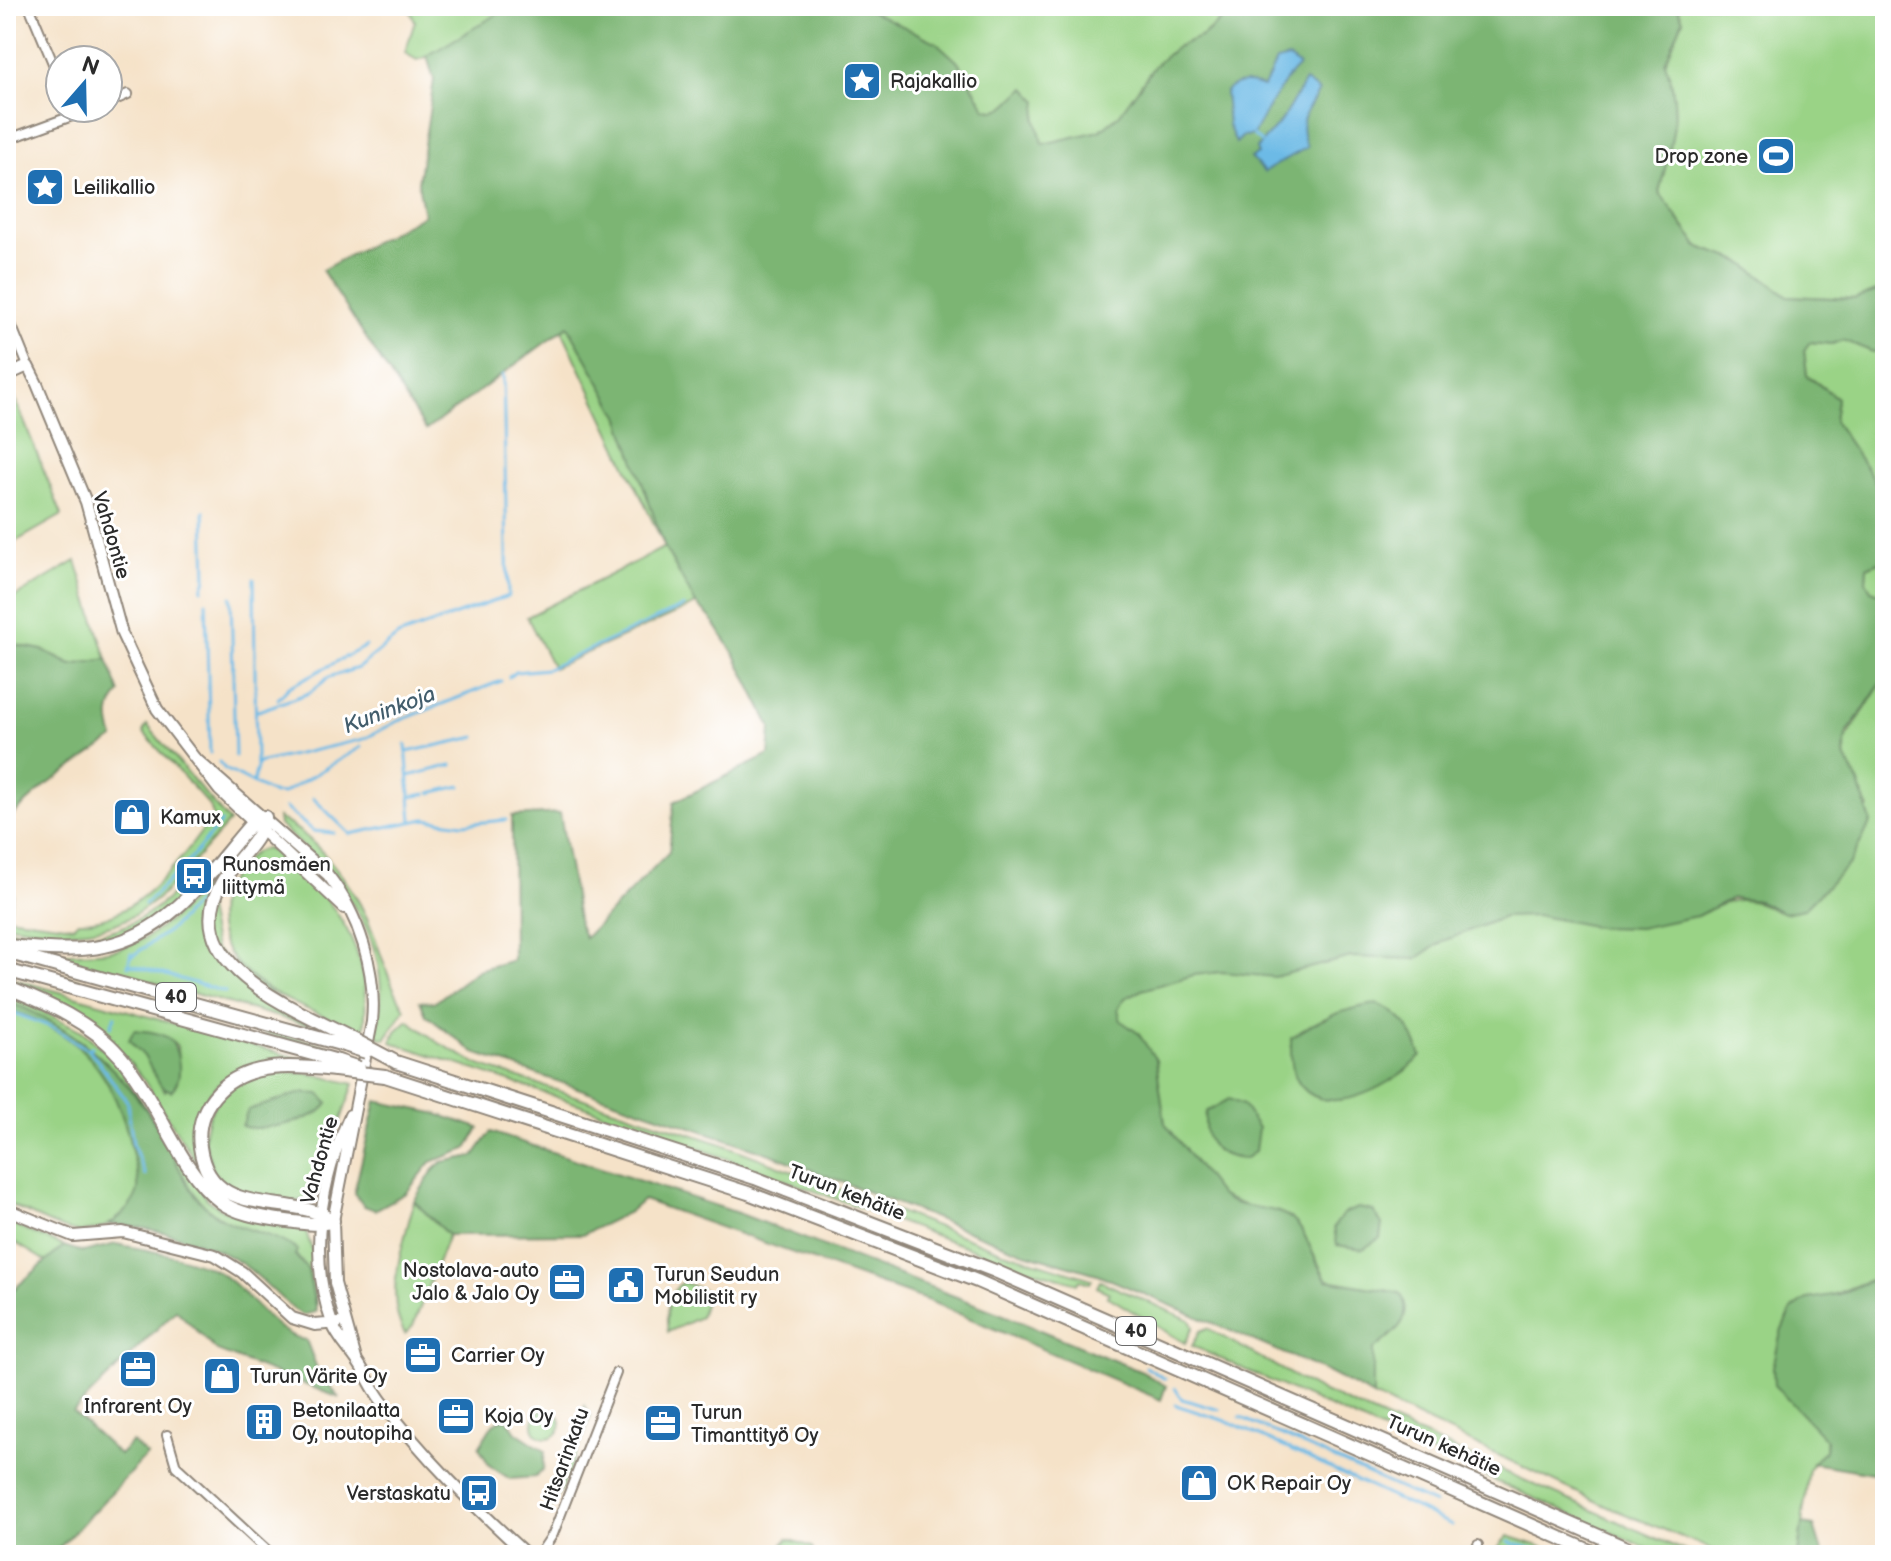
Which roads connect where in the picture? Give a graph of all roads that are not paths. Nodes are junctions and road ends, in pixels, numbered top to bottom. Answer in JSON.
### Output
{"nodes":[{"id":1,"x":29,"y":6,"type":"edge"},
{"id":2,"x":45,"y":44,"type":"edge"},
{"id":3,"x":128,"y":94,"type":"dead end"},
{"id":4,"x":124,"y":96,"type":"edge"},
{"id":5,"x":44,"y":124,"type":"edge"},
{"id":6,"x":6,"y":140,"type":"edge"},
{"id":7,"x":6,"y":312,"type":"edge"},
{"id":8,"x":28,"y":366,"type":"junction"},
{"id":9,"x":6,"y":376,"type":"edge"},
{"id":10,"x":260,"y":824,"type":"junction"},
{"id":11,"x":6,"y":949,"type":"edge"},
{"id":12,"x":6,"y":970,"type":"edge"},
{"id":13,"x":6,"y":987,"type":"edge"},
{"id":14,"x":346,"y":1041,"type":"junction"},
{"id":15,"x":337,"y":1066,"type":"junction"},
{"id":16,"x":354,"y":1106,"type":"junction"},
{"id":17,"x":6,"y":1209,"type":"edge"},
{"id":18,"x":321,"y":1218,"type":"junction"},
{"id":19,"x":333,"y":1221,"type":"junction"},
{"id":20,"x":344,"y":1321,"type":"junction"},
{"id":21,"x":332,"y":1324,"type":"junction"},
{"id":22,"x":356,"y":1359,"type":"junction"},
{"id":23,"x":616,"y":1373,"type":"dead end"},
{"id":24,"x":167,"y":1435,"type":"dead end"},
{"id":25,"x":1478,"y":1545,"type":"dead end"},
{"id":26,"x":272,"y":1555,"type":"edge"},
{"id":27,"x":527,"y":1555,"type":"edge"},
{"id":28,"x":539,"y":1555,"type":"edge"},
{"id":29,"x":1474,"y":1555,"type":"edge"},
{"id":30,"x":1599,"y":1555,"type":"edge"},
{"id":31,"x":1642,"y":1555,"type":"edge"}],
"edges":[{"from":1,"to":2,"type":"street"},
{"from":3,"to":4,"type":"street"},
{"from":5,"to":6,"type":"street"},
{"from":7,"to":8,"type":"street","name":"Vahdontie"},
{"from":8,"to":9,"type":"street"},
{"from":8,"to":10,"type":"street","name":"Vahdontie"},
{"from":10,"to":11,"type":"highway"},
{"from":10,"to":14,"type":"highway"},
{"from":10,"to":16,"type":"street","name":"Vahdontie"},
{"from":11,"to":14,"type":"highway","number":"40"},
{"from":12,"to":15,"type":"highway","number":"40"},
{"from":13,"to":18,"type":"highway"},
{"from":14,"to":31,"type":"highway","name":"Turun kehätie","number":"40","bridge":true},
{"from":15,"to":18,"type":"highway"},
{"from":15,"to":30,"type":"highway","name":"Turun kehätie","number":"40","bridge":true},
{"from":16,"to":18,"type":"street","name":"Vahdontie"},
{"from":16,"to":19,"type":"street","name":"Vahdontie"},
{"from":17,"to":21,"type":"street"},
{"from":18,"to":19,"type":"highway"},
{"from":18,"to":21,"type":"street","name":"Vahdontie"},
{"from":19,"to":20,"type":"street","name":"Vahdontie"},
{"from":20,"to":21,"type":"street"},
{"from":20,"to":22,"type":"street","name":"Vahdontie"},
{"from":21,"to":22,"type":"street","name":"Vahdontie"},
{"from":22,"to":27,"type":"street","name":"Vahdontie"},
{"from":23,"to":28,"type":"street","name":"Hitsarinkatu"},
{"from":24,"to":26,"type":"street"},
{"from":25,"to":29,"type":"street"}]}
